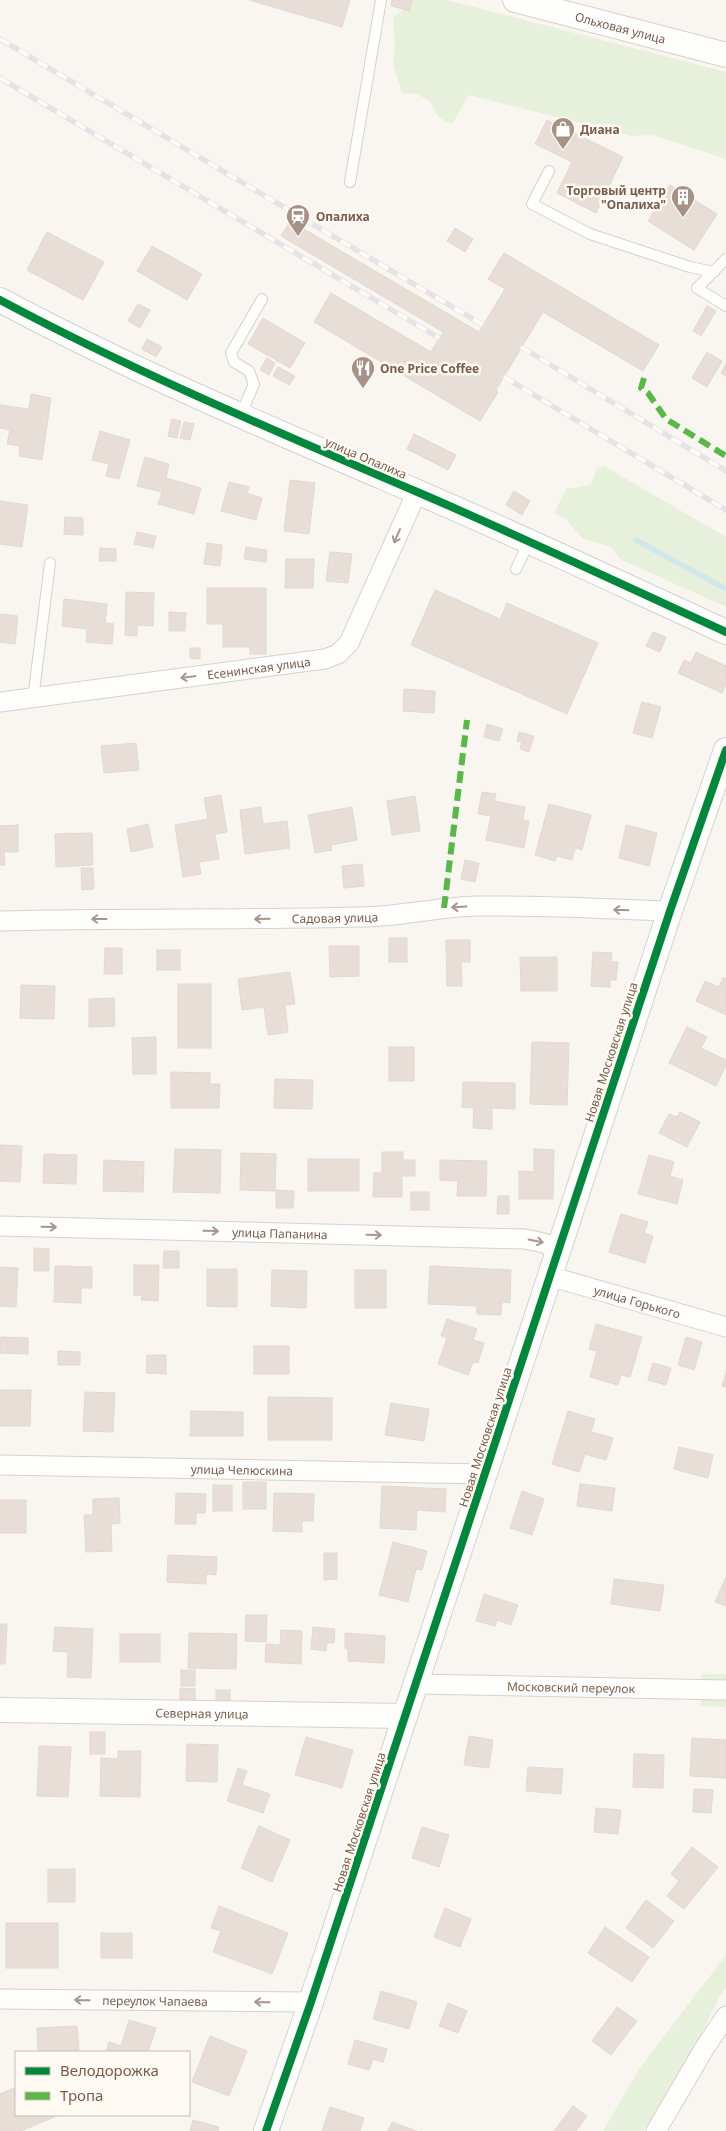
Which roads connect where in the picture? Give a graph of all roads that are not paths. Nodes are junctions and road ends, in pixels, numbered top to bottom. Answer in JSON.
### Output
{"nodes":[{"id":1,"x":381,"y":0,"type":"edge"},
{"id":2,"x":518,"y":0,"type":"edge"},
{"id":3,"x":726,"y":55,"type":"edge"},
{"id":4,"x":549,"y":171,"type":"dead end"},
{"id":5,"x":350,"y":182,"type":"dead end"},
{"id":6,"x":726,"y":259,"type":"edge"},
{"id":7,"x":714,"y":272,"type":"junction"},
{"id":8,"x":262,"y":299,"type":"dead end"},
{"id":9,"x":0,"y":300,"type":"edge"},
{"id":10,"x":726,"y":306,"type":"edge"},
{"id":11,"x":240,"y":416,"type":"junction"},
{"id":12,"x":417,"y":492,"type":"junction"},
{"id":13,"x":529,"y":542,"type":"junction"},
{"id":14,"x":50,"y":563,"type":"dead end"},
{"id":15,"x":516,"y":569,"type":"dead end"},
{"id":16,"x":726,"y":632,"type":"edge"},
{"id":17,"x":33,"y":699,"type":"junction"},
{"id":18,"x":0,"y":702,"type":"edge"},
{"id":19,"x":726,"y":750,"type":"edge"},
{"id":20,"x":670,"y":911,"type":"junction"},
{"id":21,"x":0,"y":921,"type":"edge"},
{"id":22,"x":0,"y":1226,"type":"edge"},
{"id":23,"x":558,"y":1249,"type":"junction"},
{"id":24,"x":549,"y":1276,"type":"junction"},
{"id":25,"x":726,"y":1327,"type":"edge"},
{"id":26,"x":0,"y":1465,"type":"edge"},
{"id":27,"x":484,"y":1474,"type":"junction"},
{"id":28,"x":416,"y":1684,"type":"junction"},
{"id":29,"x":726,"y":1690,"type":"edge"},
{"id":30,"x":0,"y":1710,"type":"edge"},
{"id":31,"x":405,"y":1716,"type":"junction"},
{"id":32,"x":0,"y":1999,"type":"edge"},
{"id":33,"x":311,"y":2002,"type":"junction"},
{"id":34,"x":726,"y":2016,"type":"edge"},
{"id":35,"x":266,"y":2131,"type":"edge"},
{"id":36,"x":656,"y":2131,"type":"edge"}],
"edges":[{"from":1,"to":5,"type":"lane"},
{"from":2,"to":3,"type":"street","name":"Ольховая улица"},
{"from":4,"to":7,"type":"lane"},
{"from":6,"to":7,"type":"lane"},
{"from":7,"to":10,"type":"lane"},
{"from":8,"to":11,"type":"lane"},
{"from":9,"to":11,"type":"street","name":"улица Опалиха"},
{"from":11,"to":12,"type":"street","name":"улица Опалиха"},
{"from":12,"to":13,"type":"street","name":"улица Опалиха"},
{"from":12,"to":17,"type":"street","name":"Есенинская улица","one_way":true},
{"from":13,"to":15,"type":"lane"},
{"from":13,"to":16,"type":"street","name":"улица Опалиха"},
{"from":14,"to":17,"type":"lane"},
{"from":17,"to":18,"type":"street","name":"Есенинская улица"},
{"from":19,"to":20,"type":"street","name":"Новая Московская улица"},
{"from":20,"to":21,"type":"street","name":"Садовая улица","one_way":true},
{"from":20,"to":23,"type":"street","name":"Новая Московская улица"},
{"from":22,"to":23,"type":"street","name":"улица Папанина","one_way":true},
{"from":23,"to":24,"type":"street","name":"Новая Московская улица"},
{"from":24,"to":25,"type":"street","name":"улица Горького"},
{"from":24,"to":27,"type":"street","name":"Новая Московская улица"},
{"from":26,"to":27,"type":"street","name":"улица Челюскина"},
{"from":27,"to":28,"type":"street","name":"Новая Московская улица"},
{"from":28,"to":29,"type":"street","name":"Московский переулок"},
{"from":28,"to":31,"type":"street","name":"Новая Московская улица"},
{"from":30,"to":31,"type":"street","name":"Северная улица"},
{"from":31,"to":33,"type":"street","name":"Новая Московская улица"},
{"from":33,"to":32,"type":"street","name":"переулок Чапаева","one_way":true},
{"from":33,"to":35,"type":"street","name":"Новая Московская улица"},
{"from":34,"to":36,"type":"street"}]}
